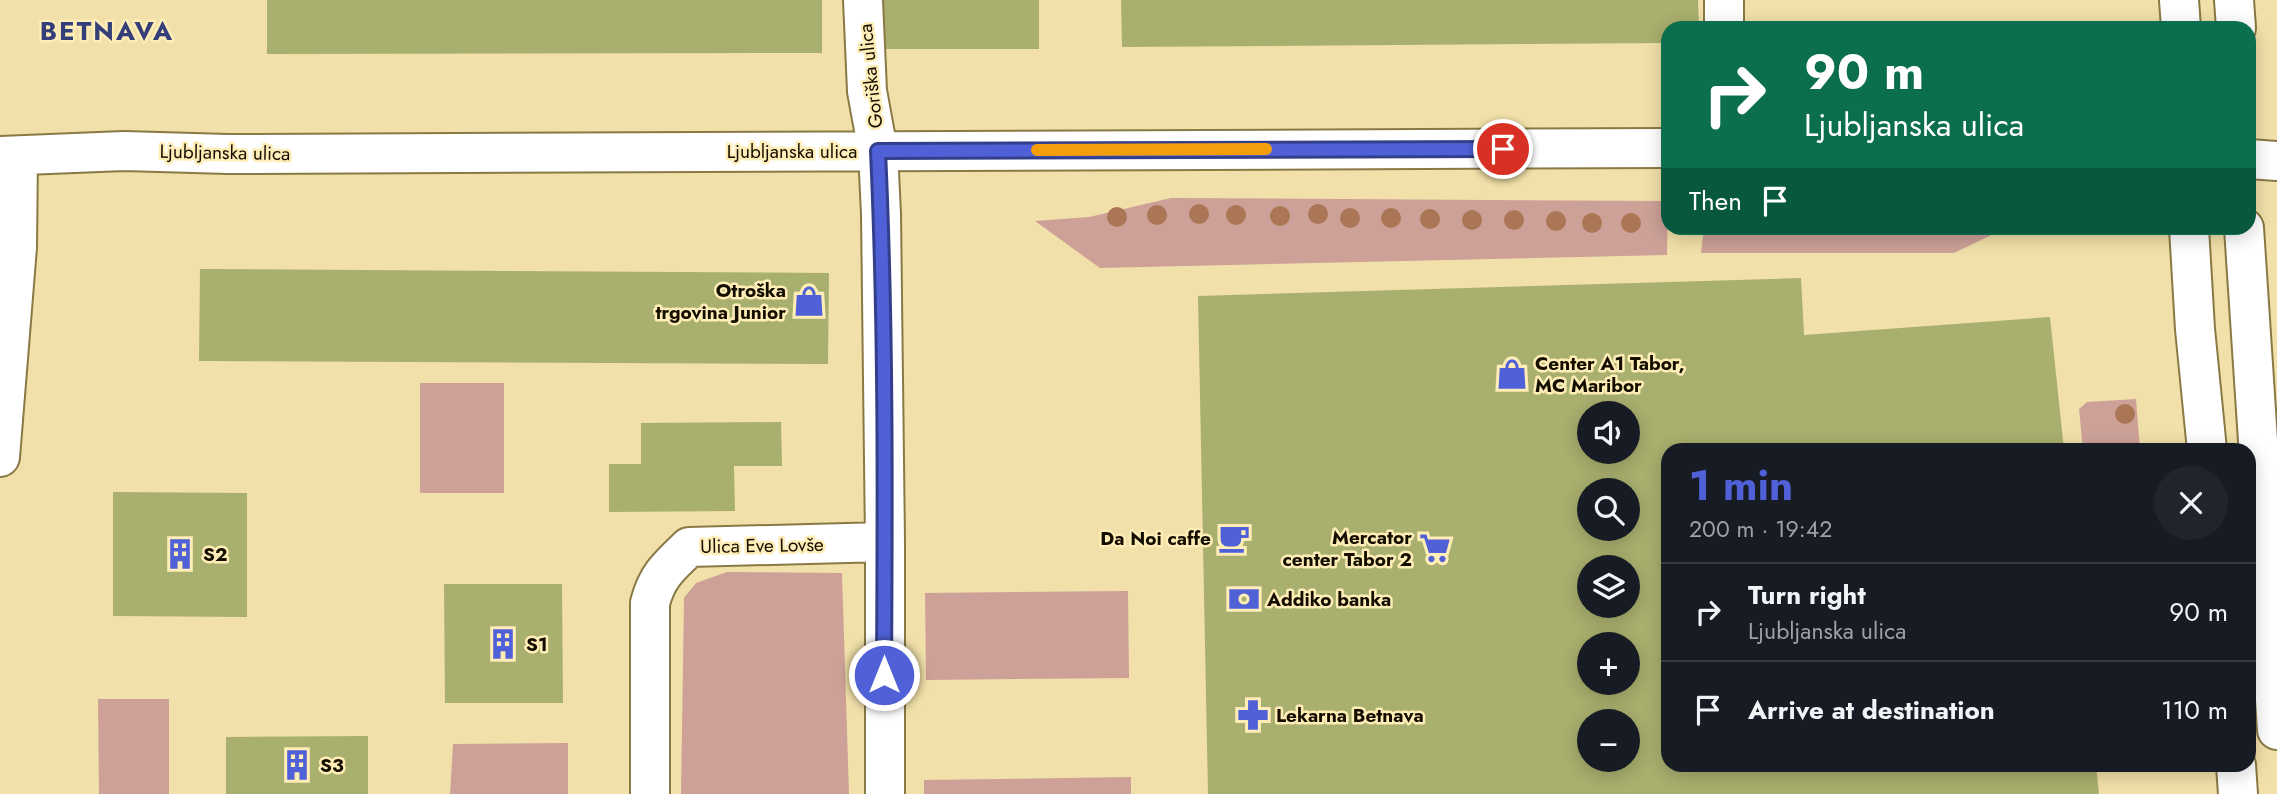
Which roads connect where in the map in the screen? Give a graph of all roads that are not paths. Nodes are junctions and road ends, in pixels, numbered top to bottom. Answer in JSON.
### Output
{"nodes":[{"id":1,"x":863,"y":0,"type":"edge"},
{"id":2,"x":1724,"y":0,"type":"edge"},
{"id":3,"x":2179,"y":0,"type":"edge"},
{"id":4,"x":2234,"y":0,"type":"edge"},
{"id":5,"x":1724,"y":21,"type":"edge"},
{"id":6,"x":2180,"y":21,"type":"edge"},
{"id":7,"x":2236,"y":21,"type":"edge"},
{"id":8,"x":1661,"y":148,"type":"edge"},
{"id":9,"x":878,"y":151,"type":"junction"},
{"id":10,"x":9,"y":156,"type":"edge"},
{"id":11,"x":2256,"y":159,"type":"edge"},
{"id":12,"x":2277,"y":160,"type":"edge"},
{"id":13,"x":2189,"y":235,"type":"edge"},
{"id":14,"x":2244,"y":235,"type":"edge"},
{"id":15,"x":2206,"y":443,"type":"edge"},
{"id":16,"x":0,"y":457,"type":"edge"},
{"id":17,"x":885,"y":542,"type":"junction"},
{"id":18,"x":2277,"y":730,"type":"edge"},
{"id":19,"x":2236,"y":772,"type":"edge"},
{"id":20,"x":650,"y":794,"type":"edge"},
{"id":21,"x":885,"y":794,"type":"edge"},
{"id":22,"x":2238,"y":794,"type":"edge"}],
"edges":[{"from":1,"to":9,"type":"street","name":"Goriška ulica"},
{"from":2,"to":5,"type":"street"},
{"from":3,"to":6,"type":"street"},
{"from":4,"to":7,"type":"street"},
{"from":8,"to":9,"type":"street","name":"Ljubljanska ulica"},
{"from":9,"to":10,"type":"street","name":"Ljubljanska ulica"},
{"from":9,"to":17,"type":"street"},
{"from":10,"to":16,"type":"street"},
{"from":11,"to":12,"type":"street"},
{"from":13,"to":15,"type":"street"},
{"from":14,"to":18,"type":"street"},
{"from":17,"to":20,"type":"street","name":"Ulica Eve Lovše"},
{"from":17,"to":21,"type":"street"},
{"from":19,"to":22,"type":"street"}]}
